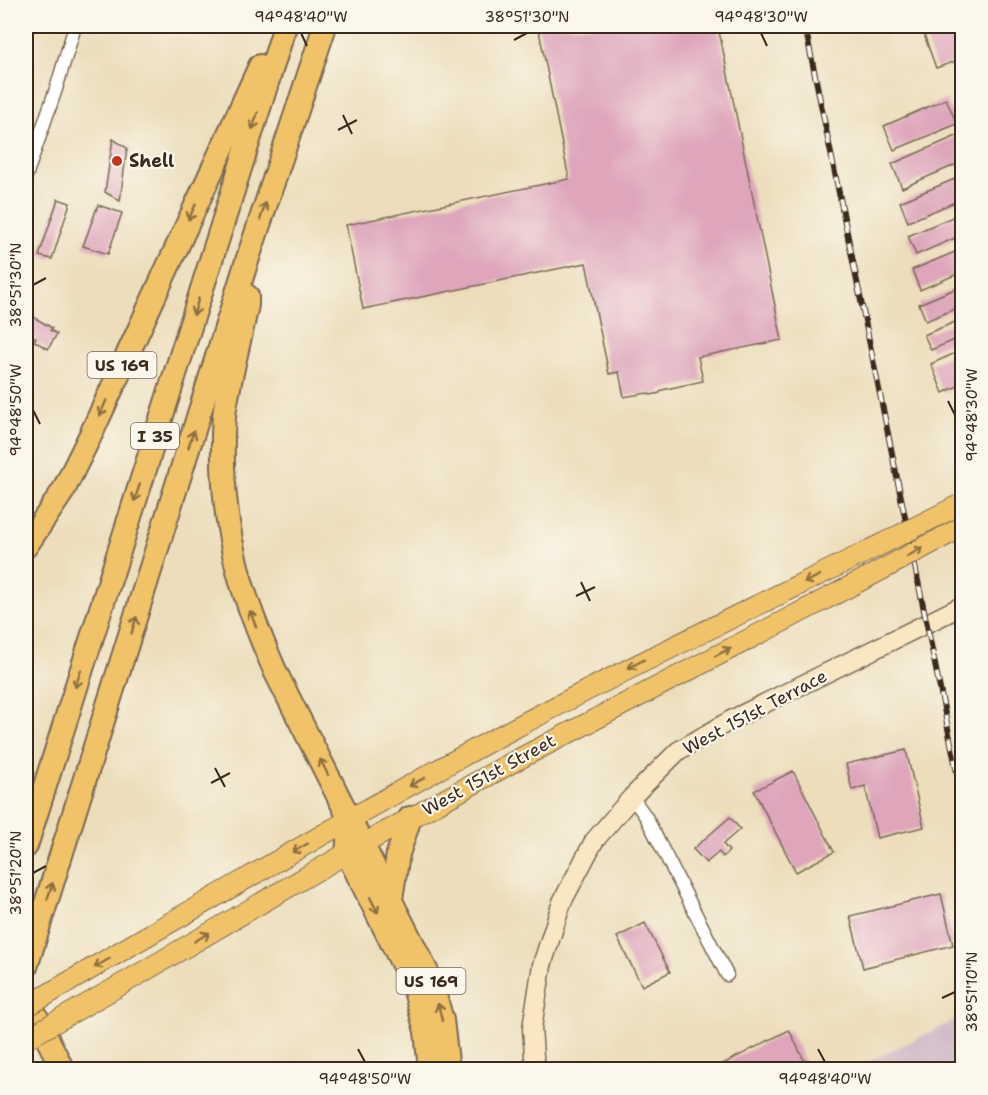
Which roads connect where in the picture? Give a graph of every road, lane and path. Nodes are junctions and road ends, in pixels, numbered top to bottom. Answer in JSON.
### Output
{"nodes":[{"id":1,"x":75,"y":26,"type":"edge"},
{"id":2,"x":279,"y":26,"type":"edge"},
{"id":3,"x":285,"y":26,"type":"edge"},
{"id":4,"x":325,"y":26,"type":"edge"},
{"id":5,"x":26,"y":176,"type":"edge"},
{"id":6,"x":245,"y":267,"type":"junction"},
{"id":7,"x":961,"y":504,"type":"edge"},
{"id":8,"x":963,"y":527,"type":"edge"},
{"id":9,"x":26,"y":546,"type":"edge"},
{"id":10,"x":963,"y":606,"type":"edge"},
{"id":11,"x":632,"y":797,"type":"junction"},
{"id":12,"x":410,"y":818,"type":"junction"},
{"id":13,"x":350,"y":819,"type":"junction"},
{"id":14,"x":26,"y":846,"type":"edge"},
{"id":15,"x":355,"y":849,"type":"junction"},
{"id":16,"x":391,"y":899,"type":"junction"},
{"id":17,"x":26,"y":967,"type":"edge"},
{"id":18,"x":727,"y":975,"type":"dead end"},
{"id":19,"x":26,"y":996,"type":"edge"},
{"id":20,"x":26,"y":1007,"type":"edge"},
{"id":21,"x":26,"y":1039,"type":"edge"},
{"id":22,"x":60,"y":1064,"type":"edge"},
{"id":23,"x":430,"y":1070,"type":"edge"},
{"id":24,"x":448,"y":1070,"type":"edge"},
{"id":25,"x":535,"y":1070,"type":"edge"}],
"edges":[{"from":1,"to":5,"type":"street"},
{"from":2,"to":9,"type":"highway","number":"US 169","one_way":true},
{"from":3,"to":14,"type":"highway","number":"I 35","one_way":true},
{"from":6,"to":4,"type":"highway","number":"I 35","one_way":true},
{"from":13,"to":6,"type":"highway","one_way":true},
{"from":17,"to":6,"type":"highway","number":"I 35","one_way":true},
{"from":7,"to":13,"type":"main road","name":"West 151st Street","one_way":true,"bridge":true},
{"from":12,"to":8,"type":"main road","name":"West 151st Street","one_way":true,"bridge":true},
{"from":10,"to":11,"type":"street","name":"West 151st Terrace"},
{"from":11,"to":18,"type":"street"},
{"from":11,"to":25,"type":"street","name":"West 151st Terrace"},
{"from":12,"to":15,"type":"main road","name":"West 151st Street"},
{"from":12,"to":16,"type":"highway"},
{"from":13,"to":15,"type":"highway"},
{"from":13,"to":20,"type":"main road","name":"West 151st Street","one_way":true,"bridge":true},
{"from":15,"to":16,"type":"highway","number":"US 169"},
{"from":21,"to":15,"type":"main road","name":"West 151st Street","one_way":true,"bridge":true},
{"from":15,"to":23,"type":"highway","one_way":true},
{"from":24,"to":16,"type":"highway","number":"US 169","one_way":true},
{"from":19,"to":22,"type":"highway","bridge":true}]}
